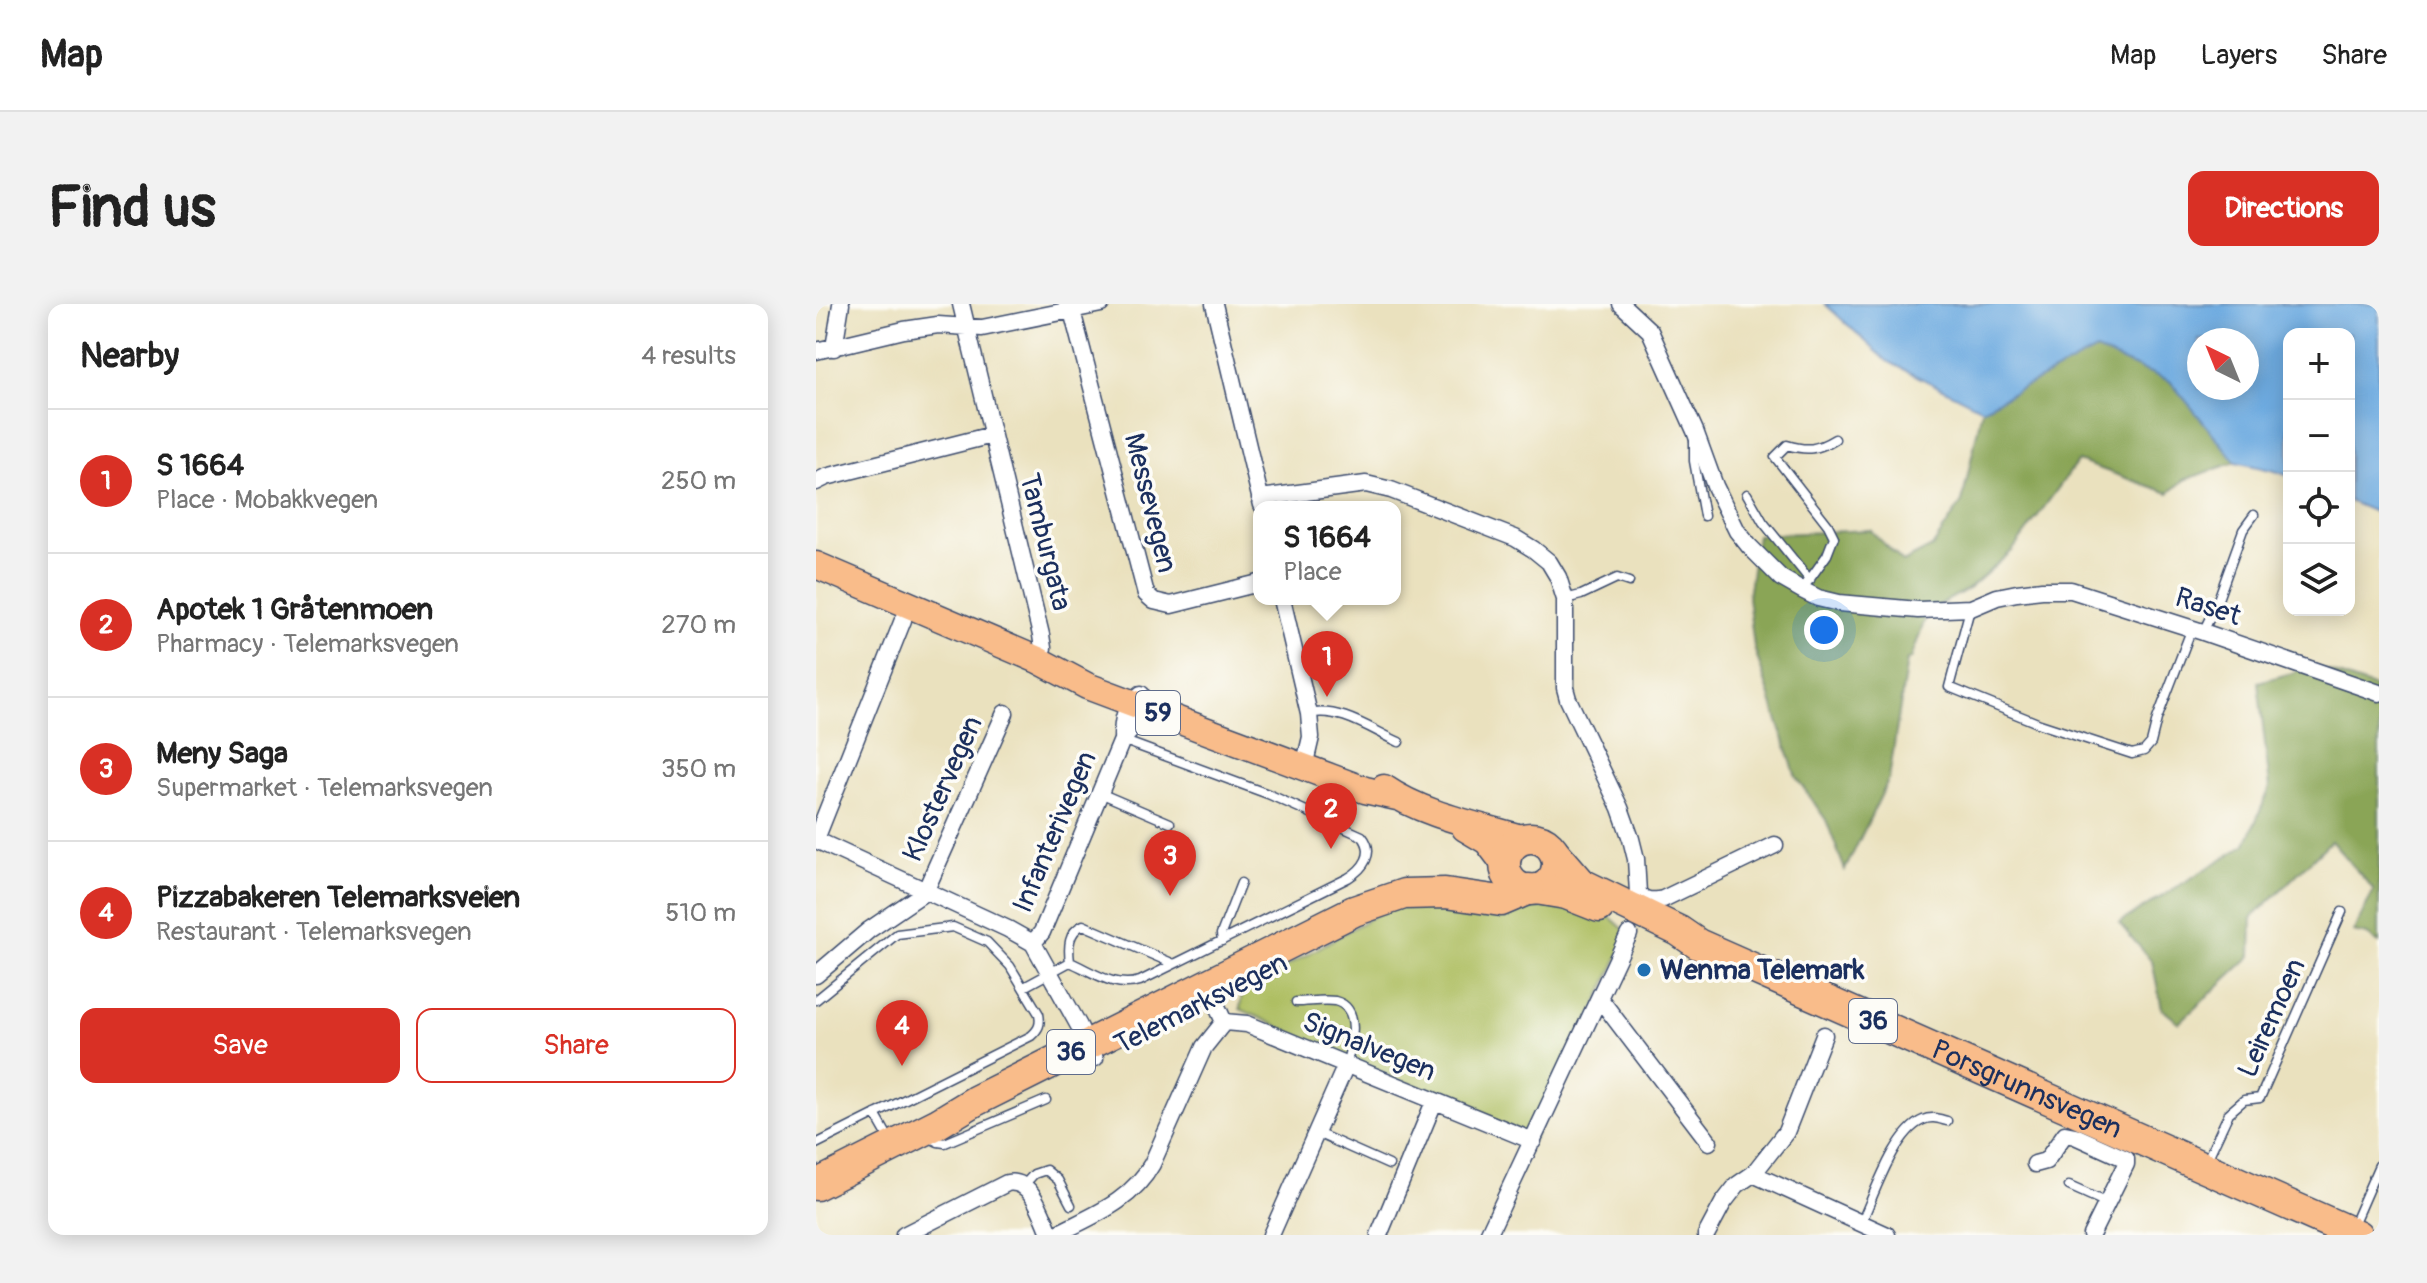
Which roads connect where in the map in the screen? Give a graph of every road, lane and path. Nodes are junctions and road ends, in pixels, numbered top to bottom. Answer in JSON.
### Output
{"nodes":[{"id":1,"x":841,"y":304,"type":"edge"},
{"id":2,"x":961,"y":304,"type":"edge"},
{"id":3,"x":1101,"y":304,"type":"edge"},
{"id":4,"x":1214,"y":304,"type":"edge"},
{"id":5,"x":1621,"y":304,"type":"edge"},
{"id":6,"x":1072,"y":311,"type":"junction"},
{"id":7,"x":965,"y":326,"type":"junction"},
{"id":8,"x":834,"y":348,"type":"junction"},
{"id":9,"x":816,"y":351,"type":"edge"},
{"id":10,"x":1695,"y":431,"type":"junction"},
{"id":11,"x":992,"y":435,"type":"junction"},
{"id":12,"x":1835,"y":439,"type":"dead end"},
{"id":13,"x":816,"y":482,"type":"edge"},
{"id":14,"x":1747,"y":494,"type":"dead end"},
{"id":15,"x":1261,"y":501,"type":"edge"},
{"id":16,"x":1267,"y":501,"type":"edge"},
{"id":17,"x":2254,"y":515,"type":"dead end"},
{"id":18,"x":1704,"y":516,"type":"dead end"},
{"id":19,"x":816,"y":565,"type":"edge"},
{"id":20,"x":1629,"y":582,"type":"dead end"},
{"id":21,"x":1253,"y":584,"type":"edge"},
{"id":22,"x":1806,"y":585,"type":"junction"},
{"id":23,"x":1565,"y":599,"type":"junction"},
{"id":24,"x":1283,"y":605,"type":"edge"},
{"id":25,"x":1971,"y":608,"type":"junction"},
{"id":26,"x":903,"y":620,"type":"dead end"},
{"id":27,"x":2197,"y":630,"type":"junction"},
{"id":28,"x":1041,"y":662,"type":"junction"},
{"id":29,"x":2379,"y":693,"type":"edge"},
{"id":30,"x":1139,"y":702,"type":"junction"},
{"id":31,"x":1005,"y":713,"type":"dead end"},
{"id":32,"x":1309,"y":714,"type":"junction"},
{"id":33,"x":1122,"y":740,"type":"junction"},
{"id":34,"x":1399,"y":742,"type":"dead end"},
{"id":35,"x":1305,"y":761,"type":"junction"},
{"id":36,"x":1098,"y":797,"type":"junction"},
{"id":37,"x":1441,"y":815,"type":"junction"},
{"id":38,"x":1170,"y":823,"type":"dead end"},
{"id":39,"x":1524,"y":839,"type":"junction"},
{"id":40,"x":816,"y":840,"type":"edge"},
{"id":41,"x":1775,"y":845,"type":"dead end"},
{"id":42,"x":1556,"y":854,"type":"junction"},
{"id":43,"x":1506,"y":867,"type":"junction"},
{"id":44,"x":1241,"y":883,"type":"dead end"},
{"id":45,"x":1532,"y":889,"type":"junction"},
{"id":46,"x":925,"y":892,"type":"junction"},
{"id":47,"x":1462,"y":895,"type":"junction"},
{"id":48,"x":2342,"y":912,"type":"dead end"},
{"id":49,"x":1629,"y":934,"type":"dead end"},
{"id":50,"x":1222,"y":941,"type":"junction"},
{"id":51,"x":1033,"y":943,"type":"junction"},
{"id":52,"x":1698,"y":944,"type":"junction"},
{"id":53,"x":1070,"y":962,"type":"junction"},
{"id":54,"x":1174,"y":964,"type":"junction"},
{"id":55,"x":1049,"y":974,"type":"junction"},
{"id":56,"x":816,"y":975,"type":"edge"},
{"id":57,"x":1024,"y":987,"type":"junction"},
{"id":58,"x":1600,"y":999,"type":"junction"},
{"id":59,"x":816,"y":1000,"type":"edge"},
{"id":60,"x":1215,"y":1002,"type":"junction"},
{"id":61,"x":1296,"y":1002,"type":"dead end"},
{"id":62,"x":1824,"y":1035,"type":"dead end"},
{"id":63,"x":1091,"y":1051,"type":"junction"},
{"id":64,"x":1346,"y":1065,"type":"junction"},
{"id":65,"x":1046,"y":1100,"type":"dead end"},
{"id":66,"x":1434,"y":1102,"type":"junction"},
{"id":67,"x":875,"y":1114,"type":"junction"},
{"id":68,"x":1947,"y":1121,"type":"dead end"},
{"id":69,"x":929,"y":1128,"type":"junction"},
{"id":70,"x":1316,"y":1133,"type":"junction"},
{"id":71,"x":1533,"y":1141,"type":"junction"},
{"id":72,"x":1709,"y":1142,"type":"dead end"},
{"id":73,"x":816,"y":1144,"type":"edge"},
{"id":74,"x":893,"y":1146,"type":"junction"},
{"id":75,"x":2035,"y":1164,"type":"dead end"},
{"id":76,"x":1389,"y":1165,"type":"dead end"},
{"id":77,"x":2379,"y":1165,"type":"edge"},
{"id":78,"x":2205,"y":1167,"type":"junction"},
{"id":79,"x":1753,"y":1174,"type":"junction"},
{"id":80,"x":816,"y":1185,"type":"edge"},
{"id":81,"x":1024,"y":1185,"type":"junction"},
{"id":82,"x":2069,"y":1186,"type":"dead end"},
{"id":83,"x":2107,"y":1203,"type":"junction"},
{"id":84,"x":1071,"y":1205,"type":"dead end"},
{"id":85,"x":1861,"y":1223,"type":"junction"},
{"id":86,"x":2354,"y":1233,"type":"edge"},
{"id":87,"x":904,"y":1235,"type":"edge"},
{"id":88,"x":1053,"y":1235,"type":"edge"},
{"id":89,"x":1271,"y":1235,"type":"edge"},
{"id":90,"x":1379,"y":1235,"type":"edge"},
{"id":91,"x":1489,"y":1235,"type":"edge"},
{"id":92,"x":1706,"y":1235,"type":"edge"},
{"id":93,"x":1887,"y":1235,"type":"edge"},
{"id":94,"x":2091,"y":1235,"type":"edge"}],
"edges":[{"from":1,"to":8,"type":"street"},
{"from":2,"to":7,"type":"street","name":"Tamburgata"},
{"from":3,"to":6,"type":"street"},
{"from":4,"to":15,"type":"street"},
{"from":5,"to":10,"type":"street","name":"Raset"},
{"from":6,"to":7,"type":"street"},
{"from":6,"to":21,"type":"street","name":"Messevegen"},
{"from":7,"to":8,"type":"street"},
{"from":7,"to":11,"type":"street","name":"Tamburgata"},
{"from":8,"to":9,"type":"street"},
{"from":10,"to":18,"type":"lane"},
{"from":10,"to":22,"type":"street","name":"Raset"},
{"from":11,"to":13,"type":"street"},
{"from":11,"to":28,"type":"street","name":"Tamburgata"},
{"from":12,"to":22,"type":"lane"},
{"from":14,"to":22,"type":"lane"},
{"from":16,"to":23,"type":"street"},
{"from":17,"to":27,"type":"lane"},
{"from":19,"to":28,"type":"main road","name":"Porsgrunnsvegen","number":"59"},
{"from":20,"to":23,"type":"lane"},
{"from":22,"to":25,"type":"street","name":"Raset"},
{"from":23,"to":41,"type":"street"},
{"from":24,"to":32,"type":"street"},
{"from":25,"to":27,"type":"street","name":"Raset"},
{"from":25,"to":27,"type":"lane"},
{"from":26,"to":40,"type":"street","name":"Infanterivegen"},
{"from":27,"to":29,"type":"street","name":"Raset"},
{"from":28,"to":30,"type":"main road","name":"Porsgrunnsvegen","number":"59"},
{"from":30,"to":33,"type":"street","name":"Infanterivegen"},
{"from":30,"to":35,"type":"main road","name":"Porsgrunnsvegen","number":"59"},
{"from":31,"to":46,"type":"street","name":"Klostervegen"},
{"from":32,"to":34,"type":"lane"},
{"from":32,"to":35,"type":"street"},
{"from":33,"to":36,"type":"street","name":"Infanterivegen"},
{"from":33,"to":50,"type":"lane"},
{"from":35,"to":37,"type":"main road","name":"Porsgrunnsvegen","number":"59"},
{"from":36,"to":38,"type":"lane"},
{"from":36,"to":51,"type":"street","name":"Infanterivegen"},
{"from":37,"to":39,"type":"main road","name":"Porsgrunnsvegen","number":"59"},
{"from":37,"to":43,"type":"main road","name":"Porsgrunnsvegen","number":"59"},
{"from":39,"to":42,"type":"highway","name":"Porsgrunnsvegen","number":"36"},
{"from":39,"to":43,"type":"highway","number":"36"},
{"from":40,"to":46,"type":"street","name":"Infanterivegen"},
{"from":42,"to":45,"type":"highway"},
{"from":42,"to":52,"type":"highway","name":"Porsgrunnsvegen","number":"36"},
{"from":43,"to":45,"type":"highway","name":"Porsgrunnsvegen","number":"36"},
{"from":43,"to":47,"type":"highway","name":"Telemarksvegen","number":"36"},
{"from":44,"to":50,"type":"lane"},
{"from":45,"to":47,"type":"highway","name":"Telemarksvegen","number":"36"},
{"from":45,"to":52,"type":"highway","name":"Porsgrunnsvegen","number":"36"},
{"from":46,"to":51,"type":"street","name":"Infanterivegen"},
{"from":46,"to":56,"type":"street","name":"Klostervegen"},
{"from":47,"to":60,"type":"highway","name":"Telemarksvegen","number":"36"},
{"from":48,"to":78,"type":"lane","name":"Leiremoen"},
{"from":49,"to":58,"type":"street"},
{"from":50,"to":54,"type":"lane"},
{"from":51,"to":55,"type":"street","name":"Infanterivegen"},
{"from":52,"to":78,"type":"highway","name":"Porsgrunnsvegen","number":"36"},
{"from":53,"to":54,"type":"lane"},
{"from":53,"to":54,"type":"lane"},
{"from":53,"to":55,"type":"lane"},
{"from":55,"to":57,"type":"lane"},
{"from":55,"to":63,"type":"street","name":"Infanterivegen"},
{"from":57,"to":59,"type":"lane"},
{"from":57,"to":67,"type":"lane"},
{"from":58,"to":71,"type":"street"},
{"from":58,"to":72,"type":"street"},
{"from":60,"to":63,"type":"highway","name":"Telemarksvegen","number":"36"},
{"from":60,"to":64,"type":"street","name":"Signalvegen"},
{"from":60,"to":88,"type":"street"},
{"from":61,"to":64,"type":"lane"},
{"from":62,"to":79,"type":"street"},
{"from":63,"to":69,"type":"highway","name":"Telemarksvegen","number":"36"},
{"from":64,"to":66,"type":"street","name":"Signalvegen"},
{"from":64,"to":70,"type":"street"},
{"from":65,"to":69,"type":"lane"},
{"from":66,"to":71,"type":"street","name":"Signalvegen"},
{"from":66,"to":90,"type":"street"},
{"from":67,"to":73,"type":"lane"},
{"from":67,"to":74,"type":"lane"},
{"from":68,"to":85,"type":"lane"},
{"from":69,"to":74,"type":"highway","name":"Telemarksvegen","number":"36"},
{"from":70,"to":76,"type":"lane"},
{"from":70,"to":89,"type":"street"},
{"from":71,"to":91,"type":"street"},
{"from":74,"to":80,"type":"highway","name":"Telemarksvegen","number":"36"},
{"from":75,"to":83,"type":"street"},
{"from":77,"to":86,"type":"lane"},
{"from":78,"to":86,"type":"highway","name":"Porsgrunnsvegen","number":"36"},
{"from":79,"to":85,"type":"street"},
{"from":79,"to":92,"type":"street"},
{"from":81,"to":84,"type":"lane"},
{"from":81,"to":87,"type":"street"},
{"from":81,"to":88,"type":"street"},
{"from":82,"to":83,"type":"lane"},
{"from":83,"to":94,"type":"street"},
{"from":85,"to":93,"type":"street"}]}
